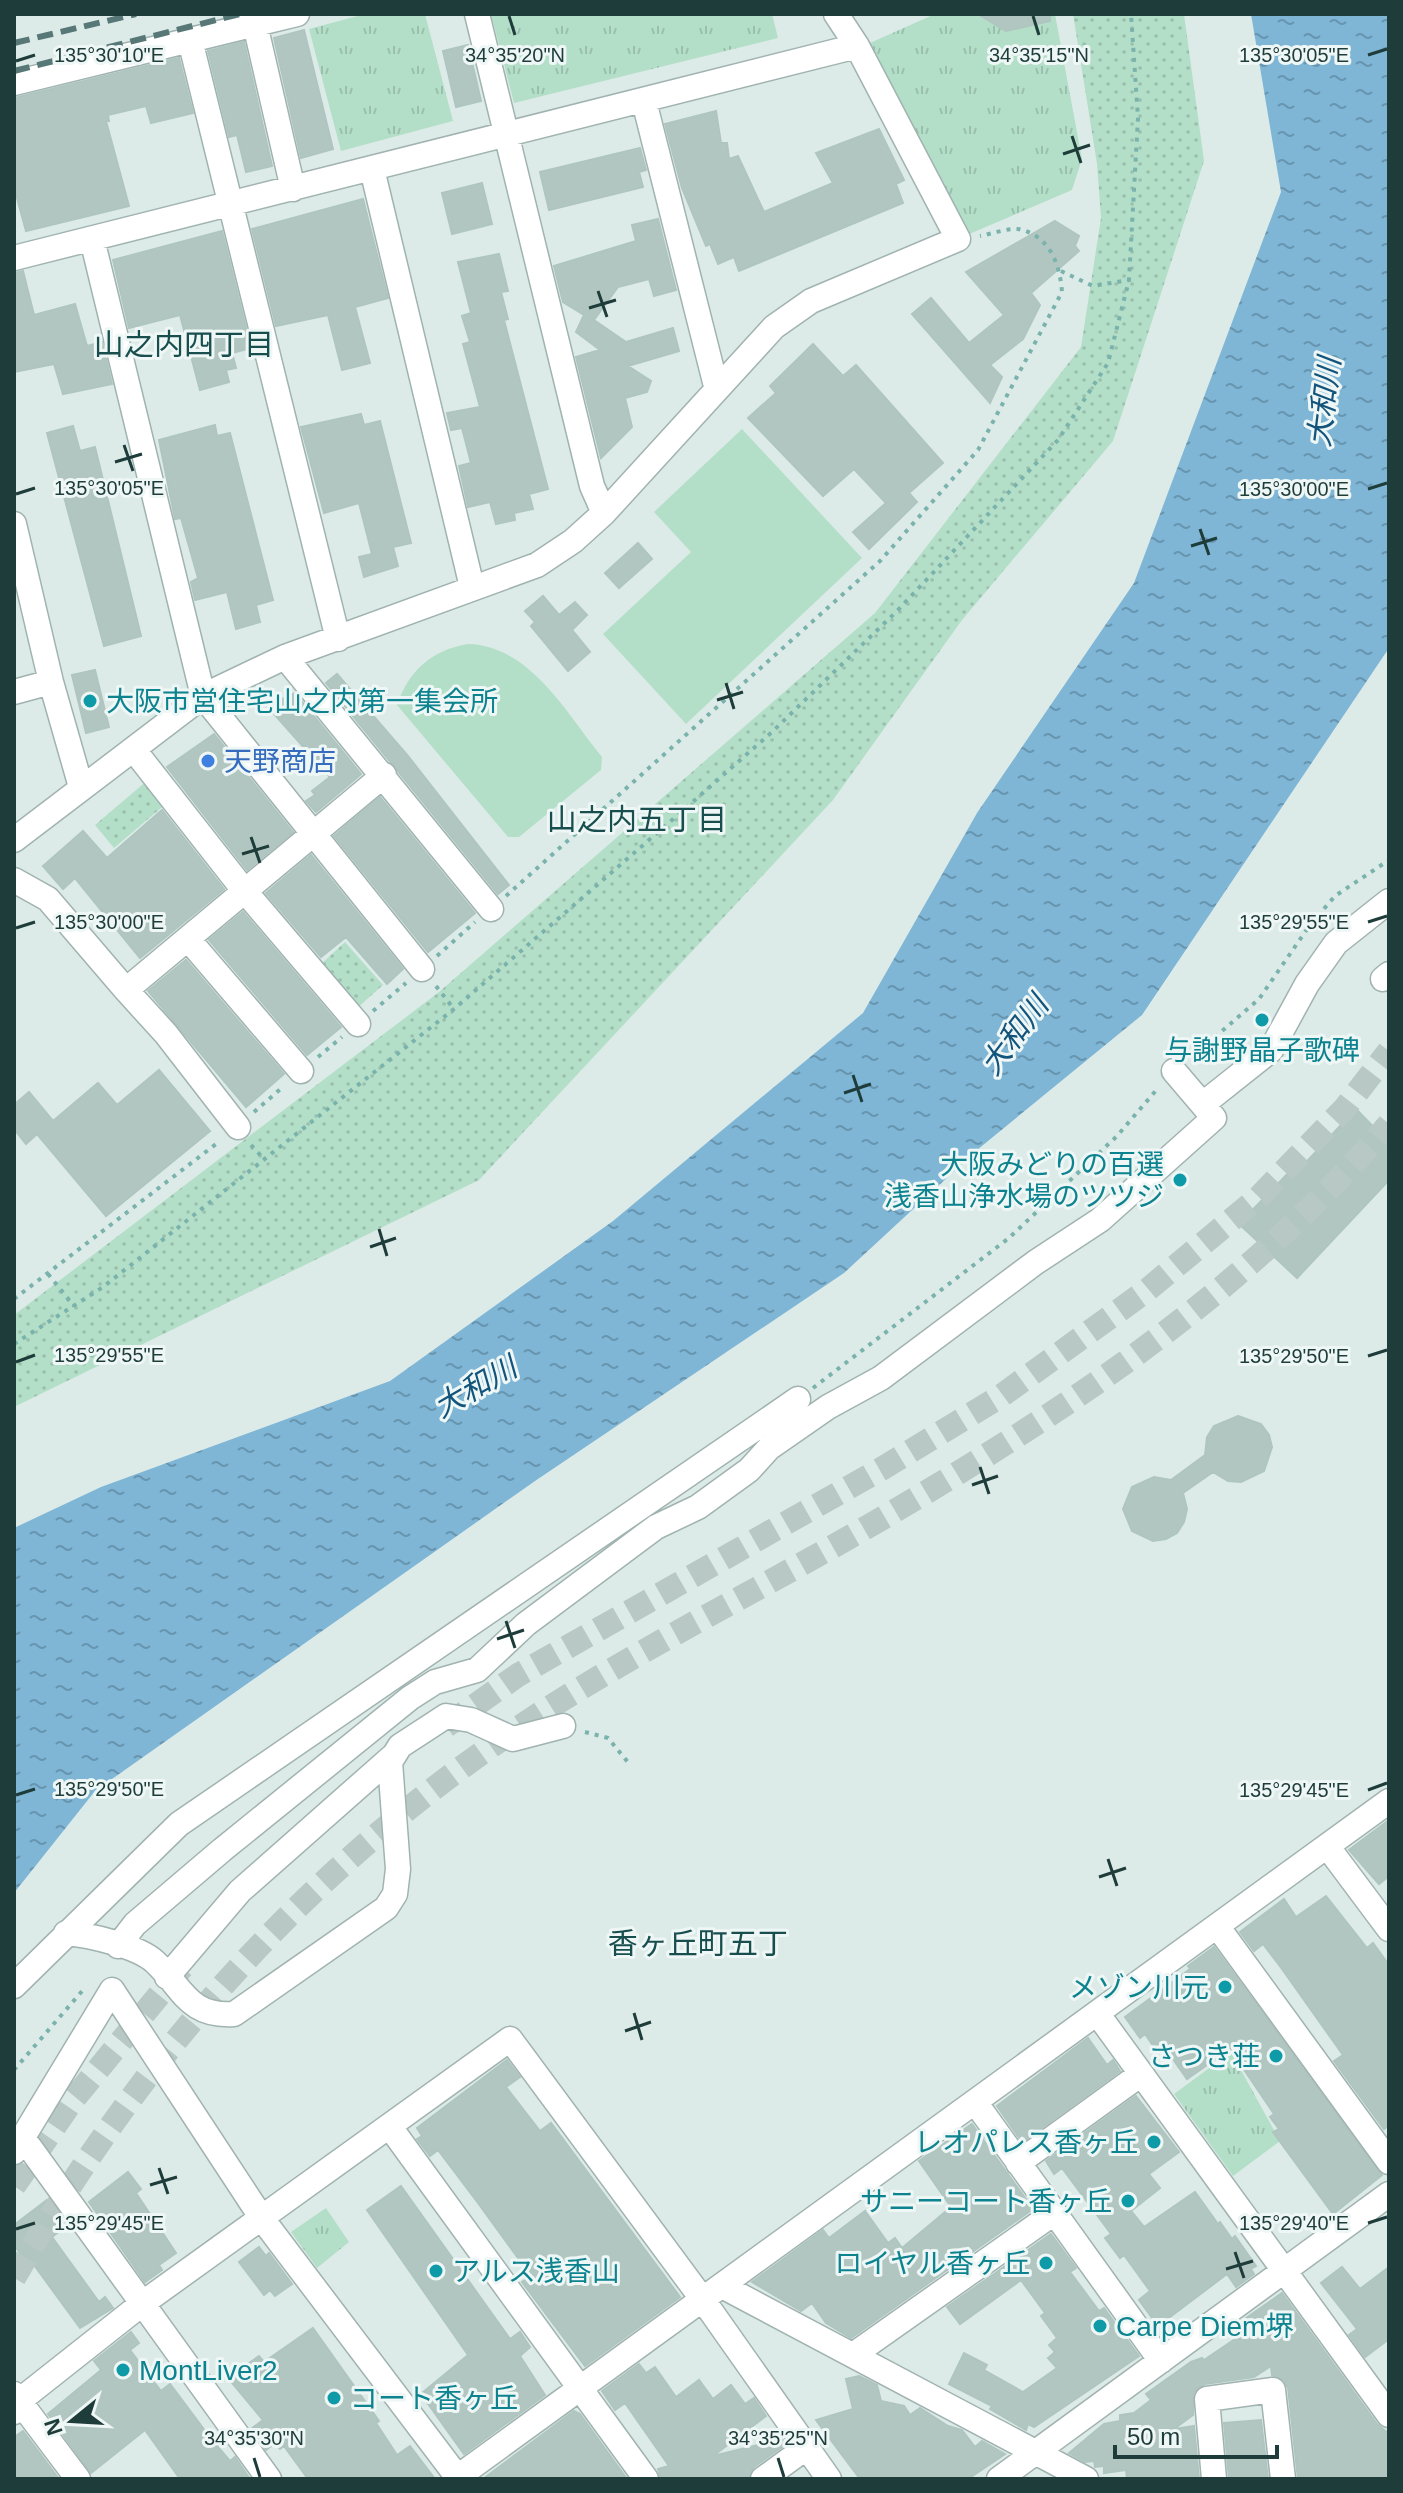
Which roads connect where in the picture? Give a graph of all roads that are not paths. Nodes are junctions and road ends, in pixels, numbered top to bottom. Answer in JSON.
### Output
{"nodes":[{"id":1,"x":297,"y":14,"type":"edge"},
{"id":2,"x":477,"y":14,"type":"edge"},
{"id":3,"x":836,"y":14,"type":"edge"},
{"id":4,"x":255,"y":24,"type":"junction"},
{"id":5,"x":190,"y":40,"type":"junction"},
{"id":6,"x":857,"y":46,"type":"junction"},
{"id":7,"x":14,"y":83,"type":"edge"},
{"id":8,"x":644,"y":101,"type":"junction"},
{"id":9,"x":508,"y":135,"type":"junction"},
{"id":10,"x":372,"y":169,"type":"junction"},
{"id":11,"x":293,"y":189,"type":"junction"},
{"id":12,"x":228,"y":205,"type":"junction"},
{"id":13,"x":92,"y":239,"type":"junction"},
{"id":14,"x":14,"y":258,"type":"edge"},
{"id":15,"x":716,"y":386,"type":"junction"},
{"id":16,"x":604,"y":513,"type":"junction"},
{"id":17,"x":14,"y":524,"type":"edge"},
{"id":18,"x":472,"y":587,"type":"junction"},
{"id":19,"x":338,"y":639,"type":"junction"},
{"id":20,"x":285,"y":657,"type":"junction"},
{"id":21,"x":51,"y":682,"type":"junction"},
{"id":22,"x":14,"y":692,"type":"edge"},
{"id":23,"x":203,"y":696,"type":"junction"},
{"id":24,"x":134,"y":750,"type":"junction"},
{"id":25,"x":384,"y":775,"type":"junction"},
{"id":26,"x":81,"y":787,"type":"junction"},
{"id":27,"x":312,"y":836,"type":"junction"},
{"id":28,"x":14,"y":840,"type":"edge"},
{"id":29,"x":14,"y":880,"type":"edge"},
{"id":30,"x":243,"y":889,"type":"junction"},
{"id":31,"x":1389,"y":901,"type":"edge"},
{"id":32,"x":491,"y":909,"type":"road end"},
{"id":33,"x":188,"y":939,"type":"junction"},
{"id":34,"x":429,"y":978,"type":"road end"},
{"id":35,"x":126,"y":990,"type":"junction"},
{"id":36,"x":358,"y":1024,"type":"road end"},
{"id":37,"x":301,"y":1071,"type":"road end"},
{"id":38,"x":1174,"y":1071,"type":"road end"},
{"id":39,"x":1203,"y":1104,"type":"junction"},
{"id":40,"x":243,"y":1134,"type":"road end"},
{"id":41,"x":798,"y":1399,"type":"road end"},
{"id":42,"x":563,"y":1726,"type":"road end"},
{"id":43,"x":393,"y":1756,"type":"junction"},
{"id":44,"x":1389,"y":1801,"type":"edge"},
{"id":45,"x":1327,"y":1846,"type":"junction"},
{"id":46,"x":87,"y":1913,"type":"junction"},
{"id":47,"x":1217,"y":1926,"type":"junction"},
{"id":48,"x":1389,"y":1929,"type":"edge"},
{"id":49,"x":66,"y":1933,"type":"junction"},
{"id":50,"x":123,"y":1940,"type":"junction"},
{"id":51,"x":160,"y":1968,"type":"junction"},
{"id":52,"x":14,"y":1986,"type":"edge"},
{"id":53,"x":1097,"y":2013,"type":"junction"},
{"id":54,"x":1141,"y":2074,"type":"junction"},
{"id":55,"x":975,"y":2102,"type":"junction"},
{"id":56,"x":390,"y":2127,"type":"junction"},
{"id":57,"x":18,"y":2145,"type":"edge"},
{"id":58,"x":1389,"y":2162,"type":"edge"},
{"id":59,"x":1018,"y":2163,"type":"junction"},
{"id":60,"x":1389,"y":2194,"type":"edge"},
{"id":61,"x":1054,"y":2213,"type":"junction"},
{"id":62,"x":263,"y":2220,"type":"junction"},
{"id":63,"x":1285,"y":2270,"type":"junction"},
{"id":64,"x":713,"y":2293,"type":"junction"},
{"id":65,"x":143,"y":2303,"type":"junction"},
{"id":66,"x":853,"y":2355,"type":"junction"},
{"id":67,"x":1161,"y":2361,"type":"junction"},
{"id":68,"x":583,"y":2388,"type":"junction"},
{"id":69,"x":16,"y":2402,"type":"edge"},
{"id":70,"x":1389,"y":2415,"type":"edge"},
{"id":71,"x":807,"y":2447,"type":"junction"},
{"id":72,"x":1037,"y":2453,"type":"junction"},
{"id":73,"x":457,"y":2478,"type":"edge"},
{"id":74,"x":78,"y":2479,"type":"edge"},
{"id":75,"x":269,"y":2479,"type":"edge"},
{"id":76,"x":646,"y":2479,"type":"edge"},
{"id":77,"x":763,"y":2479,"type":"edge"},
{"id":78,"x":829,"y":2479,"type":"edge"},
{"id":79,"x":999,"y":2479,"type":"edge"},
{"id":80,"x":1086,"y":2479,"type":"edge"},
{"id":81,"x":1214,"y":2479,"type":"edge"},
{"id":82,"x":1283,"y":2479,"type":"edge"}],
"edges":[{"from":1,"to":4,"type":"street"},
{"from":2,"to":9,"type":"street"},
{"from":3,"to":6,"type":"street"},
{"from":4,"to":5,"type":"street"},
{"from":4,"to":11,"type":"street"},
{"from":5,"to":7,"type":"street"},
{"from":5,"to":12,"type":"street"},
{"from":6,"to":8,"type":"street"},
{"from":6,"to":15,"type":"street"},
{"from":8,"to":9,"type":"street"},
{"from":8,"to":15,"type":"street"},
{"from":9,"to":10,"type":"street"},
{"from":9,"to":16,"type":"street"},
{"from":10,"to":11,"type":"street"},
{"from":10,"to":18,"type":"street"},
{"from":11,"to":12,"type":"street"},
{"from":12,"to":13,"type":"street"},
{"from":12,"to":19,"type":"street"},
{"from":13,"to":14,"type":"street"},
{"from":13,"to":23,"type":"street"},
{"from":15,"to":16,"type":"street"},
{"from":16,"to":18,"type":"street"},
{"from":17,"to":21,"type":"street"},
{"from":18,"to":19,"type":"street"},
{"from":19,"to":20,"type":"street"},
{"from":20,"to":23,"type":"street"},
{"from":20,"to":25,"type":"street"},
{"from":21,"to":22,"type":"street"},
{"from":21,"to":26,"type":"street"},
{"from":23,"to":24,"type":"street"},
{"from":23,"to":27,"type":"street"},
{"from":24,"to":26,"type":"street"},
{"from":24,"to":30,"type":"street"},
{"from":25,"to":27,"type":"street"},
{"from":25,"to":32,"type":"street"},
{"from":26,"to":28,"type":"street"},
{"from":27,"to":30,"type":"street"},
{"from":27,"to":34,"type":"street"},
{"from":29,"to":35,"type":"street"},
{"from":30,"to":33,"type":"street"},
{"from":30,"to":36,"type":"street"},
{"from":31,"to":39,"type":"street"},
{"from":33,"to":35,"type":"street"},
{"from":33,"to":37,"type":"street"},
{"from":35,"to":40,"type":"street"},
{"from":38,"to":39,"type":"street"},
{"from":39,"to":50,"type":"street"},
{"from":41,"to":46,"type":"street"},
{"from":42,"to":43,"type":"street"},
{"from":43,"to":51,"type":"street"},
{"from":43,"to":51,"type":"street"},
{"from":44,"to":45,"type":"street"},
{"from":45,"to":47,"type":"street"},
{"from":45,"to":48,"type":"street"},
{"from":46,"to":49,"type":"street"},
{"from":46,"to":50,"type":"street"},
{"from":47,"to":53,"type":"street"},
{"from":47,"to":58,"type":"street"},
{"from":49,"to":50,"type":"street"},
{"from":49,"to":52,"type":"street"},
{"from":50,"to":51,"type":"street"},
{"from":53,"to":54,"type":"street"},
{"from":53,"to":55,"type":"street"},
{"from":54,"to":59,"type":"street"},
{"from":54,"to":63,"type":"street"},
{"from":55,"to":59,"type":"street"},
{"from":55,"to":64,"type":"street"},
{"from":56,"to":62,"type":"street"},
{"from":56,"to":64,"type":"street"},
{"from":56,"to":68,"type":"street"},
{"from":57,"to":62,"type":"street"},
{"from":57,"to":65,"type":"street"},
{"from":59,"to":61,"type":"street"},
{"from":60,"to":63,"type":"street"},
{"from":61,"to":66,"type":"street"},
{"from":61,"to":67,"type":"street"},
{"from":62,"to":65,"type":"street"},
{"from":62,"to":73,"type":"street"},
{"from":63,"to":67,"type":"street"},
{"from":63,"to":70,"type":"street"},
{"from":64,"to":66,"type":"street"},
{"from":64,"to":68,"type":"street"},
{"from":64,"to":71,"type":"street"},
{"from":65,"to":69,"type":"street"},
{"from":65,"to":75,"type":"street"},
{"from":66,"to":72,"type":"street"},
{"from":67,"to":72,"type":"street"},
{"from":68,"to":73,"type":"street"},
{"from":68,"to":76,"type":"street"},
{"from":69,"to":74,"type":"street"},
{"from":71,"to":77,"type":"street"},
{"from":71,"to":78,"type":"street"},
{"from":72,"to":79,"type":"street"},
{"from":72,"to":80,"type":"street"},
{"from":81,"to":82,"type":"street"}]}
